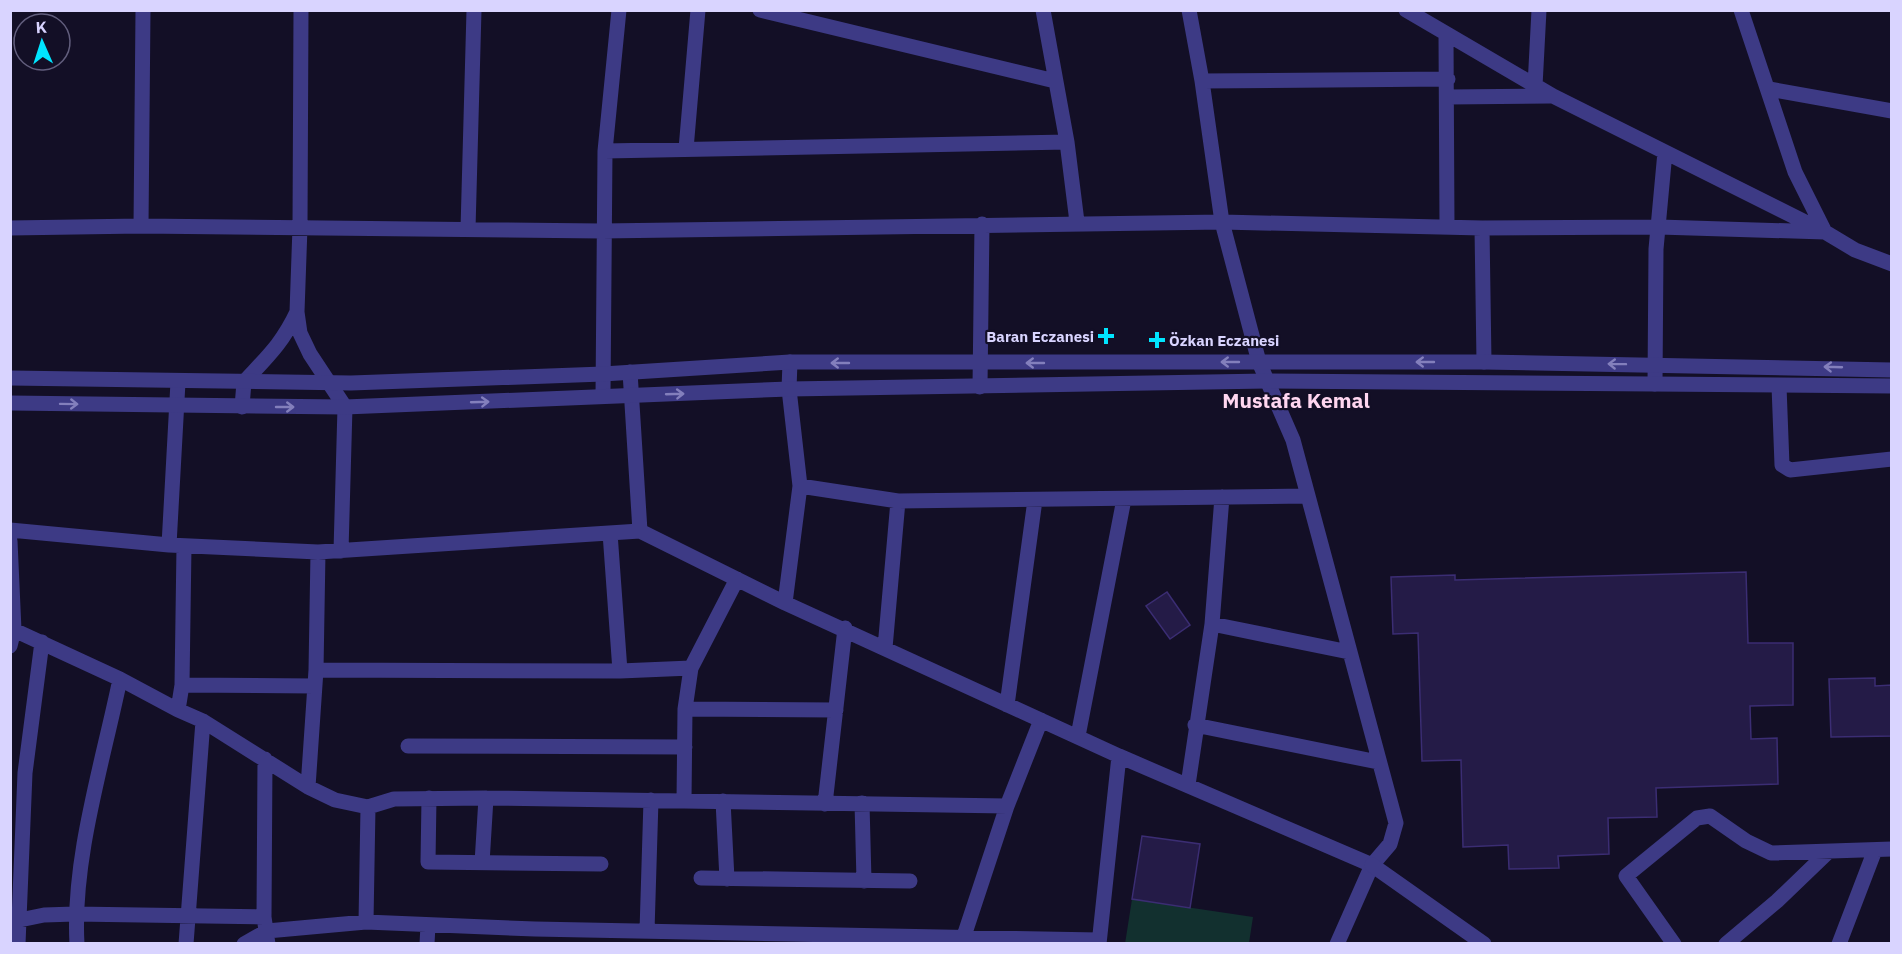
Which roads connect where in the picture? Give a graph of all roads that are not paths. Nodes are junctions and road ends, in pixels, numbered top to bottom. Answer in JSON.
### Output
{"nodes":[{"id":1,"x":143,"y":10,"type":"edge"},
{"id":2,"x":301,"y":10,"type":"edge"},
{"id":3,"x":474,"y":10,"type":"edge"},
{"id":4,"x":619,"y":10,"type":"edge"},
{"id":5,"x":698,"y":10,"type":"edge"},
{"id":6,"x":760,"y":10,"type":"edge"},
{"id":7,"x":1043,"y":10,"type":"edge"},
{"id":8,"x":1189,"y":10,"type":"edge"},
{"id":9,"x":1406,"y":10,"type":"edge"},
{"id":10,"x":1539,"y":10,"type":"edge"},
{"id":11,"x":1741,"y":10,"type":"edge"},
{"id":12,"x":1446,"y":36,"type":"junction"},
{"id":13,"x":1448,"y":79,"type":"junction"},
{"id":14,"x":1055,"y":81,"type":"junction"},
{"id":15,"x":1202,"y":81,"type":"junction"},
{"id":16,"x":1535,"y":86,"type":"junction"},
{"id":17,"x":1769,"y":89,"type":"junction"},
{"id":18,"x":1553,"y":96,"type":"junction"},
{"id":19,"x":1448,"y":97,"type":"junction"},
{"id":20,"x":1892,"y":111,"type":"edge"},
{"id":21,"x":1067,"y":142,"type":"junction"},
{"id":22,"x":686,"y":149,"type":"junction"},
{"id":23,"x":605,"y":151,"type":"junction"},
{"id":24,"x":1665,"y":152,"type":"junction"},
{"id":25,"x":1077,"y":222,"type":"junction"},
{"id":26,"x":1222,"y":222,"type":"junction"},
{"id":27,"x":982,"y":224,"type":"junction"},
{"id":28,"x":141,"y":226,"type":"junction"},
{"id":29,"x":1447,"y":227,"type":"junction"},
{"id":30,"x":1659,"y":227,"type":"junction"},
{"id":31,"x":10,"y":228,"type":"edge"},
{"id":32,"x":300,"y":228,"type":"junction"},
{"id":33,"x":1482,"y":228,"type":"junction"},
{"id":34,"x":468,"y":229,"type":"junction"},
{"id":35,"x":602,"y":231,"type":"junction"},
{"id":36,"x":1825,"y":232,"type":"junction"},
{"id":37,"x":1892,"y":264,"type":"edge"},
{"id":38,"x":297,"y":312,"type":"junction"},
{"id":39,"x":790,"y":362,"type":"junction"},
{"id":40,"x":1259,"y":362,"type":"junction"},
{"id":41,"x":1484,"y":362,"type":"junction"},
{"id":42,"x":980,"y":363,"type":"junction"},
{"id":43,"x":1655,"y":365,"type":"junction"},
{"id":44,"x":1892,"y":370,"type":"edge"},
{"id":45,"x":630,"y":372,"type":"junction"},
{"id":46,"x":603,"y":374,"type":"junction"},
{"id":47,"x":10,"y":378,"type":"edge"},
{"id":48,"x":1267,"y":381,"type":"junction"},
{"id":49,"x":178,"y":382,"type":"junction"},
{"id":50,"x":244,"y":382,"type":"junction"},
{"id":51,"x":330,"y":384,"type":"junction"},
{"id":52,"x":1655,"y":384,"type":"junction"},
{"id":53,"x":1779,"y":386,"type":"junction"},
{"id":54,"x":1892,"y":386,"type":"edge"},
{"id":55,"x":980,"y":387,"type":"junction"},
{"id":56,"x":789,"y":389,"type":"junction"},
{"id":57,"x":630,"y":395,"type":"junction"},
{"id":58,"x":603,"y":396,"type":"junction"},
{"id":59,"x":10,"y":403,"type":"edge"},
{"id":60,"x":178,"y":405,"type":"junction"},
{"id":61,"x":242,"y":407,"type":"junction"},
{"id":62,"x":345,"y":407,"type":"junction"},
{"id":63,"x":1892,"y":459,"type":"edge"},
{"id":64,"x":800,"y":486,"type":"junction"},
{"id":65,"x":1306,"y":496,"type":"junction"},
{"id":66,"x":1222,"y":497,"type":"junction"},
{"id":67,"x":1124,"y":499,"type":"junction"},
{"id":68,"x":1035,"y":500,"type":"junction"},
{"id":69,"x":898,"y":501,"type":"junction"},
{"id":70,"x":10,"y":530,"type":"edge"},
{"id":71,"x":640,"y":531,"type":"junction"},
{"id":72,"x":610,"y":533,"type":"junction"},
{"id":73,"x":10,"y":541,"type":"edge"},
{"id":74,"x":177,"y":545,"type":"junction"},
{"id":75,"x":341,"y":551,"type":"junction"},
{"id":76,"x":318,"y":552,"type":"junction"},
{"id":77,"x":737,"y":579,"type":"junction"},
{"id":78,"x":785,"y":603,"type":"junction"},
{"id":79,"x":1212,"y":624,"type":"junction"},
{"id":80,"x":845,"y":628,"type":"junction"},
{"id":81,"x":14,"y":630,"type":"junction"},
{"id":82,"x":42,"y":642,"type":"junction"},
{"id":83,"x":10,"y":646,"type":"edge"},
{"id":84,"x":885,"y":648,"type":"junction"},
{"id":85,"x":1349,"y":652,"type":"junction"},
{"id":86,"x":691,"y":668,"type":"junction"},
{"id":87,"x":620,"y":671,"type":"junction"},
{"id":88,"x":316,"y":678,"type":"junction"},
{"id":89,"x":120,"y":679,"type":"junction"},
{"id":90,"x":182,"y":684,"type":"junction"},
{"id":91,"x":1007,"y":705,"type":"junction"},
{"id":92,"x":685,"y":709,"type":"junction"},
{"id":93,"x":177,"y":710,"type":"junction"},
{"id":94,"x":836,"y":710,"type":"junction"},
{"id":95,"x":1041,"y":720,"type":"junction"},
{"id":96,"x":203,"y":721,"type":"junction"},
{"id":97,"x":1195,"y":725,"type":"junction"},
{"id":98,"x":1078,"y":736,"type":"junction"},
{"id":99,"x":408,"y":746,"type":"dead end"},
{"id":100,"x":685,"y":747,"type":"junction"},
{"id":101,"x":1119,"y":756,"type":"junction"},
{"id":102,"x":265,"y":759,"type":"junction"},
{"id":103,"x":1378,"y":762,"type":"junction"},
{"id":104,"x":18,"y":773,"type":"edge"},
{"id":105,"x":1188,"y":785,"type":"junction"},
{"id":106,"x":308,"y":787,"type":"junction"},
{"id":107,"x":429,"y":798,"type":"junction"},
{"id":108,"x":486,"y":798,"type":"junction"},
{"id":109,"x":651,"y":800,"type":"junction"},
{"id":110,"x":684,"y":801,"type":"junction"},
{"id":111,"x":723,"y":801,"type":"junction"},
{"id":112,"x":862,"y":803,"type":"junction"},
{"id":113,"x":825,"y":804,"type":"junction"},
{"id":114,"x":1007,"y":806,"type":"junction"},
{"id":115,"x":368,"y":807,"type":"junction"},
{"id":116,"x":1892,"y":849,"type":"edge"},
{"id":117,"x":1875,"y":850,"type":"junction"},
{"id":118,"x":1828,"y":852,"type":"junction"},
{"id":119,"x":482,"y":863,"type":"junction"},
{"id":120,"x":601,"y":864,"type":"dead end"},
{"id":121,"x":1372,"y":865,"type":"junction"},
{"id":122,"x":701,"y":878,"type":"dead end"},
{"id":123,"x":727,"y":879,"type":"junction"},
{"id":124,"x":864,"y":880,"type":"junction"},
{"id":125,"x":910,"y":881,"type":"dead end"},
{"id":126,"x":75,"y":914,"type":"junction"},
{"id":127,"x":187,"y":915,"type":"junction"},
{"id":128,"x":14,"y":922,"type":"edge"},
{"id":129,"x":366,"y":922,"type":"junction"},
{"id":130,"x":428,"y":925,"type":"junction"},
{"id":131,"x":266,"y":931,"type":"edge"},
{"id":132,"x":647,"y":931,"type":"junction"},
{"id":133,"x":536,"y":936,"type":"edge"},
{"id":134,"x":600,"y":936,"type":"edge"},
{"id":135,"x":964,"y":936,"type":"junction"},
{"id":136,"x":695,"y":937,"type":"edge"},
{"id":137,"x":770,"y":938,"type":"edge"},
{"id":138,"x":846,"y":940,"type":"edge"},
{"id":139,"x":998,"y":941,"type":"edge"},
{"id":140,"x":1099,"y":942,"type":"edge"},
{"id":141,"x":18,"y":944,"type":"edge"},
{"id":142,"x":76,"y":944,"type":"edge"},
{"id":143,"x":186,"y":944,"type":"edge"},
{"id":144,"x":244,"y":944,"type":"edge"},
{"id":145,"x":427,"y":944,"type":"edge"},
{"id":146,"x":1336,"y":944,"type":"edge"},
{"id":147,"x":1484,"y":944,"type":"edge"},
{"id":148,"x":1674,"y":944,"type":"edge"},
{"id":149,"x":1726,"y":944,"type":"edge"},
{"id":150,"x":1839,"y":944,"type":"edge"}],
"edges":[{"from":1,"to":28,"type":"street"},
{"from":2,"to":32,"type":"street"},
{"from":3,"to":34,"type":"street"},
{"from":4,"to":23,"type":"street"},
{"from":5,"to":22,"type":"street"},
{"from":6,"to":14,"type":"street"},
{"from":7,"to":14,"type":"street"},
{"from":8,"to":15,"type":"street"},
{"from":9,"to":12,"type":"street"},
{"from":10,"to":16,"type":"street"},
{"from":11,"to":17,"type":"street"},
{"from":12,"to":13,"type":"street"},
{"from":12,"to":16,"type":"street"},
{"from":13,"to":15,"type":"street"},
{"from":13,"to":19,"type":"street"},
{"from":14,"to":21,"type":"street"},
{"from":15,"to":26,"type":"street"},
{"from":16,"to":18,"type":"street"},
{"from":17,"to":20,"type":"street"},
{"from":17,"to":36,"type":"street"},
{"from":18,"to":19,"type":"street"},
{"from":18,"to":24,"type":"street"},
{"from":19,"to":29,"type":"street"},
{"from":21,"to":22,"type":"street"},
{"from":21,"to":25,"type":"street"},
{"from":22,"to":23,"type":"street"},
{"from":23,"to":35,"type":"street"},
{"from":24,"to":30,"type":"street"},
{"from":24,"to":36,"type":"street"},
{"from":25,"to":26,"type":"street"},
{"from":25,"to":27,"type":"street"},
{"from":26,"to":29,"type":"street"},
{"from":26,"to":40,"type":"street"},
{"from":27,"to":35,"type":"street"},
{"from":27,"to":42,"type":"street"},
{"from":28,"to":31,"type":"street"},
{"from":28,"to":32,"type":"street"},
{"from":29,"to":33,"type":"street"},
{"from":30,"to":33,"type":"street"},
{"from":30,"to":36,"type":"street"},
{"from":30,"to":43,"type":"street"},
{"from":32,"to":34,"type":"street"},
{"from":32,"to":38,"type":"street"},
{"from":33,"to":41,"type":"street"},
{"from":34,"to":35,"type":"street"},
{"from":35,"to":46,"type":"street"},
{"from":36,"to":37,"type":"street"},
{"from":38,"to":50,"type":"street"},
{"from":38,"to":51,"type":"street"},
{"from":42,"to":39,"type":"street","one_way":true},
{"from":39,"to":45,"type":"street"},
{"from":39,"to":56,"type":"street"},
{"from":41,"to":40,"type":"street","one_way":true},
{"from":40,"to":42,"type":"street","one_way":true},
{"from":40,"to":48,"type":"street"},
{"from":43,"to":41,"type":"street","one_way":true},
{"from":42,"to":55,"type":"street"},
{"from":44,"to":43,"type":"street","one_way":true},
{"from":43,"to":52,"type":"street"},
{"from":45,"to":46,"type":"street"},
{"from":45,"to":57,"type":"street"},
{"from":46,"to":51,"type":"street"},
{"from":46,"to":58,"type":"street"},
{"from":47,"to":49,"type":"street"},
{"from":48,"to":52,"type":"street"},
{"from":48,"to":55,"type":"street"},
{"from":48,"to":65,"type":"street"},
{"from":49,"to":50,"type":"street"},
{"from":49,"to":60,"type":"street"},
{"from":50,"to":51,"type":"street"},
{"from":50,"to":61,"type":"street"},
{"from":51,"to":62,"type":"street"},
{"from":52,"to":53,"type":"street"},
{"from":53,"to":54,"type":"street"},
{"from":53,"to":63,"type":"street"},
{"from":55,"to":56,"type":"street"},
{"from":57,"to":56,"type":"street","one_way":true},
{"from":56,"to":64,"type":"street"},
{"from":57,"to":58,"type":"street"},
{"from":57,"to":71,"type":"street"},
{"from":62,"to":58,"type":"street","one_way":true},
{"from":59,"to":60,"type":"street","one_way":true},
{"from":60,"to":61,"type":"street"},
{"from":60,"to":74,"type":"street"},
{"from":61,"to":62,"type":"street","one_way":true},
{"from":62,"to":75,"type":"street"},
{"from":64,"to":69,"type":"street"},
{"from":64,"to":78,"type":"street"},
{"from":65,"to":66,"type":"street"},
{"from":65,"to":85,"type":"street"},
{"from":66,"to":67,"type":"street"},
{"from":66,"to":79,"type":"street"},
{"from":67,"to":68,"type":"street"},
{"from":67,"to":98,"type":"street"},
{"from":68,"to":69,"type":"street"},
{"from":68,"to":91,"type":"street"},
{"from":69,"to":84,"type":"street"},
{"from":70,"to":74,"type":"street"},
{"from":71,"to":72,"type":"street"},
{"from":71,"to":77,"type":"street"},
{"from":72,"to":75,"type":"street"},
{"from":72,"to":87,"type":"street"},
{"from":73,"to":81,"type":"street"},
{"from":74,"to":76,"type":"street"},
{"from":74,"to":90,"type":"street"},
{"from":75,"to":76,"type":"street"},
{"from":76,"to":88,"type":"street"},
{"from":77,"to":78,"type":"street"},
{"from":77,"to":86,"type":"street"},
{"from":78,"to":80,"type":"street"},
{"from":79,"to":85,"type":"street"},
{"from":79,"to":97,"type":"street"},
{"from":80,"to":84,"type":"street"},
{"from":80,"to":94,"type":"street"},
{"from":81,"to":82,"type":"street"},
{"from":81,"to":83,"type":"street"},
{"from":82,"to":89,"type":"street"},
{"from":82,"to":104,"type":"street"},
{"from":84,"to":91,"type":"street"},
{"from":85,"to":103,"type":"street"},
{"from":86,"to":87,"type":"street"},
{"from":86,"to":92,"type":"street"},
{"from":87,"to":88,"type":"street"},
{"from":88,"to":90,"type":"street"},
{"from":88,"to":106,"type":"street"},
{"from":89,"to":93,"type":"street"},
{"from":89,"to":126,"type":"street"},
{"from":90,"to":93,"type":"street"},
{"from":91,"to":95,"type":"street"},
{"from":92,"to":94,"type":"street"},
{"from":92,"to":100,"type":"street"},
{"from":93,"to":96,"type":"street"},
{"from":94,"to":113,"type":"street"},
{"from":95,"to":98,"type":"street"},
{"from":95,"to":114,"type":"street"},
{"from":96,"to":102,"type":"street"},
{"from":96,"to":127,"type":"street"},
{"from":97,"to":103,"type":"street"},
{"from":97,"to":105,"type":"street"},
{"from":98,"to":101,"type":"street"},
{"from":99,"to":100,"type":"street"},
{"from":100,"to":110,"type":"street"},
{"from":101,"to":105,"type":"street"},
{"from":101,"to":140,"type":"street"},
{"from":102,"to":106,"type":"street"},
{"from":102,"to":131,"type":"street"},
{"from":103,"to":121,"type":"street"},
{"from":104,"to":128,"type":"street"},
{"from":105,"to":121,"type":"street"},
{"from":106,"to":115,"type":"street"},
{"from":107,"to":108,"type":"street"},
{"from":107,"to":115,"type":"street"},
{"from":107,"to":119,"type":"street"},
{"from":108,"to":109,"type":"street"},
{"from":108,"to":119,"type":"street"},
{"from":109,"to":110,"type":"street"},
{"from":109,"to":132,"type":"street"},
{"from":110,"to":111,"type":"street"},
{"from":111,"to":113,"type":"street"},
{"from":111,"to":123,"type":"street"},
{"from":112,"to":113,"type":"street"},
{"from":112,"to":114,"type":"street"},
{"from":112,"to":124,"type":"street"},
{"from":114,"to":135,"type":"street"},
{"from":115,"to":129,"type":"street"},
{"from":116,"to":117,"type":"street"},
{"from":117,"to":118,"type":"street"},
{"from":117,"to":150,"type":"street"},
{"from":118,"to":148,"type":"street"},
{"from":118,"to":149,"type":"street"},
{"from":119,"to":120,"type":"street"},
{"from":121,"to":146,"type":"street"},
{"from":121,"to":147,"type":"street"},
{"from":122,"to":123,"type":"street"},
{"from":123,"to":124,"type":"street"},
{"from":124,"to":125,"type":"street"},
{"from":126,"to":127,"type":"street"},
{"from":126,"to":128,"type":"street"},
{"from":126,"to":142,"type":"street"},
{"from":127,"to":131,"type":"street"},
{"from":127,"to":143,"type":"street"},
{"from":128,"to":141,"type":"street"},
{"from":129,"to":130,"type":"street"},
{"from":129,"to":131,"type":"street"},
{"from":130,"to":133,"type":"street"},
{"from":130,"to":145,"type":"street"},
{"from":131,"to":144,"type":"street"},
{"from":132,"to":134,"type":"street"},
{"from":132,"to":136,"type":"street"},
{"from":133,"to":134,"type":"street"},
{"from":135,"to":138,"type":"street"},
{"from":135,"to":139,"type":"street"},
{"from":136,"to":137,"type":"street"},
{"from":137,"to":138,"type":"street"},
{"from":139,"to":140,"type":"street"}]}
